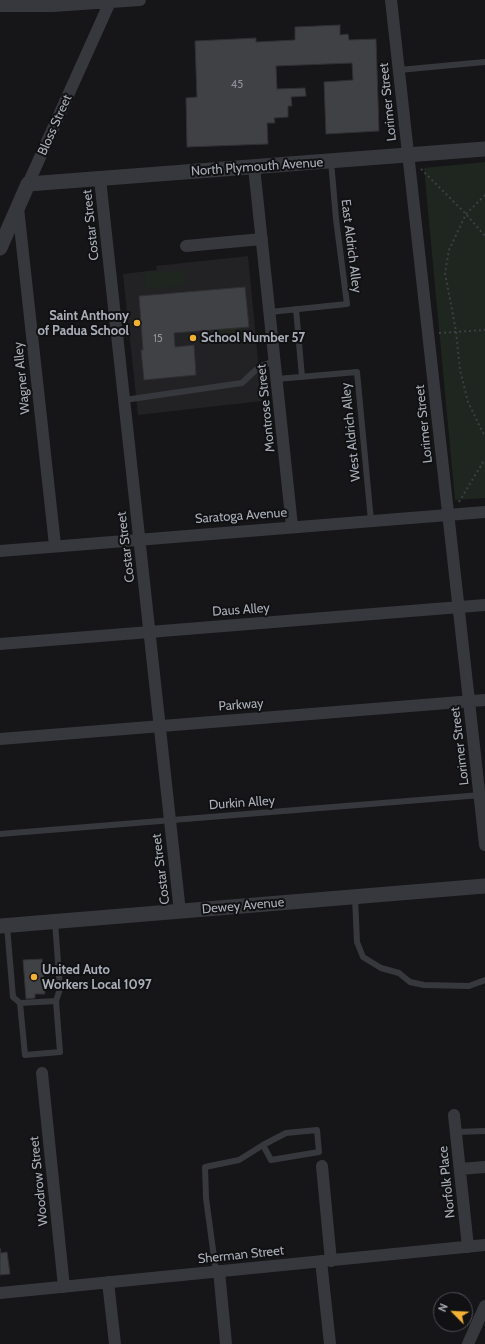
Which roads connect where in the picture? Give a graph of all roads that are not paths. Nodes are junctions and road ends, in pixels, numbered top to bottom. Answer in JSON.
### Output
{"nodes":[{"id":1,"x":134,"y":0,"type":"edge"},
{"id":2,"x":391,"y":0,"type":"edge"},
{"id":3,"x":102,"y":2,"type":"edge"},
{"id":4,"x":0,"y":6,"type":"edge"},
{"id":5,"x":485,"y":62,"type":"edge"},
{"id":6,"x":399,"y":70,"type":"junction"},
{"id":7,"x":485,"y":149,"type":"edge"},
{"id":8,"x":408,"y":156,"type":"junction"},
{"id":9,"x":331,"y":161,"type":"junction"},
{"id":10,"x":254,"y":167,"type":"junction"},
{"id":11,"x":100,"y":179,"type":"junction"},
{"id":12,"x":28,"y":184,"type":"junction"},
{"id":13,"x":18,"y":208,"type":"junction"},
{"id":14,"x":262,"y":239,"type":"junction"},
{"id":15,"x":186,"y":246,"type":"dead end"},
{"id":16,"x":0,"y":248,"type":"edge"},
{"id":17,"x":296,"y":309,"type":"junction"},
{"id":18,"x":270,"y":312,"type":"junction"},
{"id":19,"x":275,"y":361,"type":"junction"},
{"id":20,"x":302,"y":377,"type":"junction"},
{"id":21,"x":277,"y":380,"type":"junction"},
{"id":22,"x":124,"y":400,"type":"junction"},
{"id":23,"x":485,"y":512,"type":"edge"},
{"id":24,"x":448,"y":515,"type":"junction"},
{"id":25,"x":371,"y":521,"type":"junction"},
{"id":26,"x":292,"y":526,"type":"junction"},
{"id":27,"x":139,"y":538,"type":"junction"},
{"id":28,"x":55,"y":545,"type":"junction"},
{"id":29,"x":0,"y":551,"type":"edge"},
{"id":30,"x":485,"y":605,"type":"edge"},
{"id":31,"x":458,"y":607,"type":"junction"},
{"id":32,"x":150,"y":631,"type":"junction"},
{"id":33,"x":0,"y":644,"type":"edge"},
{"id":34,"x":485,"y":700,"type":"edge"},
{"id":35,"x":469,"y":701,"type":"junction"},
{"id":36,"x":160,"y":725,"type":"junction"},
{"id":37,"x":0,"y":739,"type":"edge"},
{"id":38,"x":482,"y":794,"type":"edge"},
{"id":39,"x":169,"y":820,"type":"junction"},
{"id":40,"x":0,"y":834,"type":"edge"},
{"id":41,"x":485,"y":845,"type":"edge"},
{"id":42,"x":485,"y":886,"type":"edge"},
{"id":43,"x":355,"y":897,"type":"junction"},
{"id":44,"x":180,"y":912,"type":"junction"},
{"id":45,"x":55,"y":922,"type":"junction"},
{"id":46,"x":3,"y":926,"type":"edge"},
{"id":47,"x":485,"y":980,"type":"edge"},
{"id":48,"x":56,"y":1001,"type":"junction"},
{"id":49,"x":20,"y":1003,"type":"junction"},
{"id":50,"x":42,"y":1073,"type":"dead end"},
{"id":51,"x":454,"y":1115,"type":"dead end"},
{"id":52,"x":485,"y":1131,"type":"edge"},
{"id":53,"x":456,"y":1132,"type":"junction"},
{"id":54,"x":263,"y":1144,"type":"junction"},
{"id":55,"x":322,"y":1166,"type":"dead end"},
{"id":56,"x":485,"y":1167,"type":"edge"},
{"id":57,"x":460,"y":1169,"type":"junction"},
{"id":58,"x":485,"y":1245,"type":"edge"},
{"id":59,"x":468,"y":1247,"type":"junction"},
{"id":60,"x":326,"y":1261,"type":"junction"},
{"id":61,"x":218,"y":1272,"type":"junction"},
{"id":62,"x":108,"y":1282,"type":"junction"},
{"id":63,"x":64,"y":1287,"type":"junction"},
{"id":64,"x":0,"y":1293,"type":"edge"},
{"id":65,"x":485,"y":1306,"type":"edge"},
{"id":66,"x":115,"y":1344,"type":"edge"},
{"id":67,"x":226,"y":1344,"type":"edge"},
{"id":68,"x":330,"y":1344,"type":"edge"},
{"id":69,"x":468,"y":1344,"type":"edge"}],
"edges":[{"from":1,"to":3,"type":"street"},
{"from":2,"to":6,"type":"street","name":"Lorimer Street"},
{"from":3,"to":4,"type":"street"},
{"from":3,"to":12,"type":"street","name":"Bloss Street"},
{"from":5,"to":6,"type":"lane"},
{"from":6,"to":8,"type":"street","name":"Lorimer Street"},
{"from":7,"to":8,"type":"street","name":"North Plymouth Avenue"},
{"from":8,"to":9,"type":"street","name":"North Plymouth Avenue"},
{"from":8,"to":24,"type":"street","name":"Lorimer Street"},
{"from":9,"to":10,"type":"street","name":"North Plymouth Avenue"},
{"from":9,"to":17,"type":"lane","name":"East Aldrich Alley"},
{"from":10,"to":11,"type":"street","name":"North Plymouth Avenue"},
{"from":10,"to":14,"type":"street","name":"Montrose Street"},
{"from":11,"to":12,"type":"street","name":"North Plymouth Avenue"},
{"from":11,"to":22,"type":"street","name":"Costar Street"},
{"from":12,"to":13,"type":"street","name":"Bloss Street"},
{"from":13,"to":16,"type":"street","name":"Bloss Street"},
{"from":13,"to":28,"type":"street","name":"Wagner Alley"},
{"from":14,"to":15,"type":"street"},
{"from":14,"to":18,"type":"street","name":"Montrose Street"},
{"from":17,"to":18,"type":"lane","name":"East Aldrich Alley"},
{"from":17,"to":20,"type":"lane"},
{"from":18,"to":19,"type":"street","name":"Montrose Street"},
{"from":19,"to":21,"type":"street","name":"Montrose Street"},
{"from":19,"to":22,"type":"lane"},
{"from":20,"to":21,"type":"lane","name":"West Aldrich Alley"},
{"from":20,"to":25,"type":"lane","name":"West Aldrich Alley"},
{"from":21,"to":26,"type":"street","name":"Montrose Street"},
{"from":22,"to":27,"type":"street","name":"Costar Street"},
{"from":23,"to":24,"type":"street","name":"Saratoga Avenue"},
{"from":24,"to":25,"type":"street","name":"Saratoga Avenue"},
{"from":24,"to":31,"type":"street","name":"Lorimer Street"},
{"from":25,"to":26,"type":"street","name":"Saratoga Avenue"},
{"from":26,"to":27,"type":"street","name":"Saratoga Avenue"},
{"from":27,"to":28,"type":"street","name":"Saratoga Avenue"},
{"from":27,"to":32,"type":"street","name":"Costar Street"},
{"from":28,"to":29,"type":"street","name":"Saratoga Avenue"},
{"from":30,"to":31,"type":"street","name":"Daus Alley"},
{"from":31,"to":32,"type":"street","name":"Daus Alley"},
{"from":31,"to":35,"type":"street","name":"Lorimer Street"},
{"from":32,"to":33,"type":"street","name":"Daus Alley"},
{"from":32,"to":36,"type":"street","name":"Costar Street"},
{"from":34,"to":35,"type":"street","name":"Parkway"},
{"from":35,"to":36,"type":"street","name":"Parkway"},
{"from":35,"to":38,"type":"street","name":"Lorimer Street"},
{"from":36,"to":37,"type":"street","name":"Parkway"},
{"from":36,"to":39,"type":"street","name":"Costar Street"},
{"from":38,"to":39,"type":"lane","name":"Durkin Alley"},
{"from":38,"to":41,"type":"street","name":"Lorimer Street"},
{"from":39,"to":40,"type":"lane","name":"Durkin Alley"},
{"from":39,"to":44,"type":"street","name":"Costar Street"},
{"from":42,"to":43,"type":"street","name":"Dewey Avenue"},
{"from":43,"to":44,"type":"street","name":"Dewey Avenue"},
{"from":43,"to":47,"type":"lane"},
{"from":44,"to":45,"type":"street","name":"Dewey Avenue"},
{"from":45,"to":46,"type":"street","name":"Dewey Avenue"},
{"from":45,"to":48,"type":"lane"},
{"from":46,"to":49,"type":"lane"},
{"from":48,"to":49,"type":"lane"},
{"from":48,"to":49,"type":"lane"},
{"from":50,"to":63,"type":"street","name":"Woodrow Street"},
{"from":51,"to":53,"type":"street","name":"Norfolk Place"},
{"from":52,"to":53,"type":"lane"},
{"from":53,"to":57,"type":"street","name":"Norfolk Place"},
{"from":54,"to":54,"type":"lane"},
{"from":54,"to":61,"type":"lane"},
{"from":55,"to":60,"type":"street"},
{"from":56,"to":57,"type":"street"},
{"from":57,"to":59,"type":"street","name":"Norfolk Place"},
{"from":58,"to":59,"type":"street","name":"Sherman Street"},
{"from":59,"to":60,"type":"street","name":"Sherman Street"},
{"from":60,"to":61,"type":"street","name":"Sherman Street"},
{"from":60,"to":68,"type":"street"},
{"from":61,"to":62,"type":"street","name":"Sherman Street"},
{"from":61,"to":67,"type":"street"},
{"from":62,"to":63,"type":"street","name":"Sherman Street"},
{"from":62,"to":66,"type":"street"},
{"from":63,"to":64,"type":"street","name":"Sherman Street"},
{"from":65,"to":69,"type":"street"}]}
